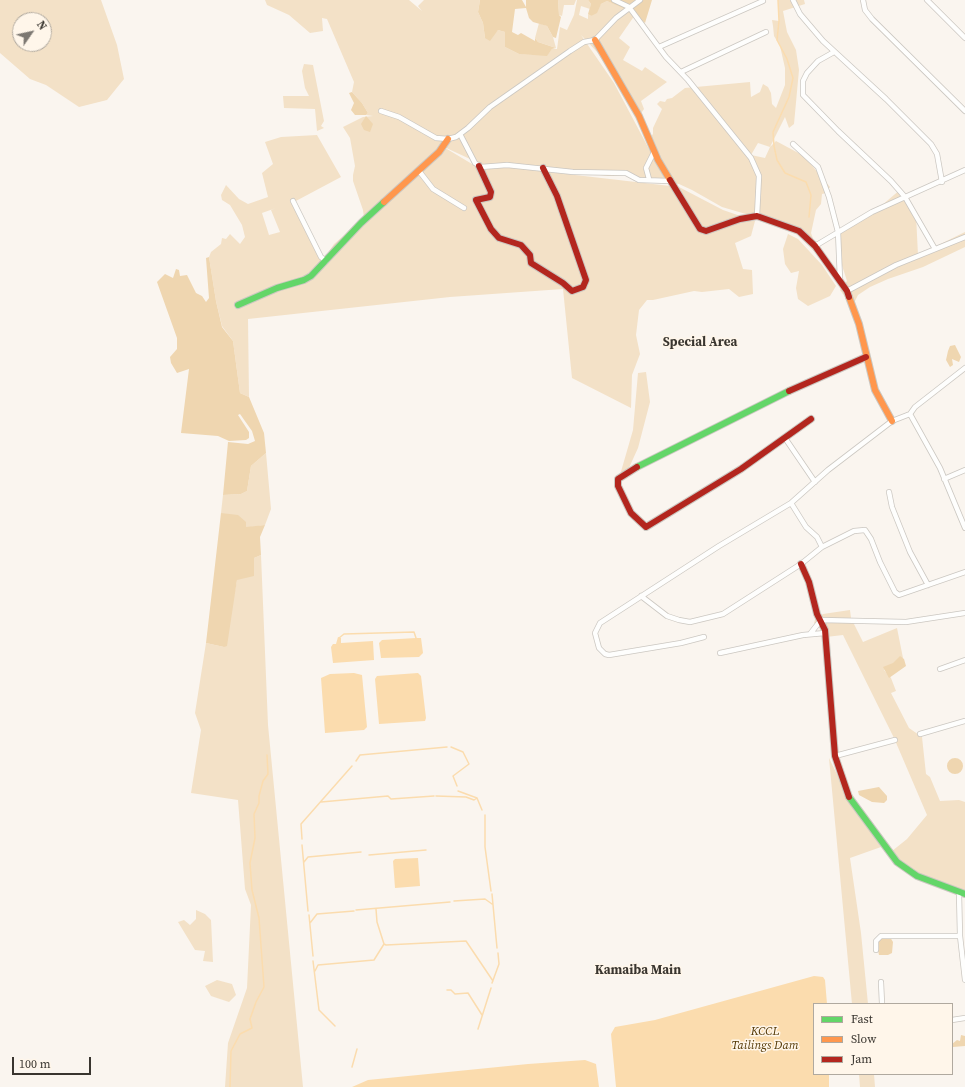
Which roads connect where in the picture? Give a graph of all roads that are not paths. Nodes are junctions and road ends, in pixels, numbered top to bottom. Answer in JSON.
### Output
{"nodes":[{"id":1,"x":614,"y":0,"type":"edge"},
{"id":2,"x":640,"y":0,"type":"edge"},
{"id":3,"x":763,"y":0,"type":"edge"},
{"id":4,"x":793,"y":0,"type":"edge"},
{"id":5,"x":863,"y":0,"type":"edge"},
{"id":6,"x":927,"y":0,"type":"edge"},
{"id":7,"x":629,"y":7,"type":"junction"},
{"id":8,"x":766,"y":32,"type":"dead end"},
{"id":9,"x":965,"y":38,"type":"edge"},
{"id":10,"x":595,"y":40,"type":"junction"},
{"id":11,"x":659,"y":47,"type":"junction"},
{"id":12,"x":834,"y":52,"type":"junction"},
{"id":13,"x":681,"y":72,"type":"junction"},
{"id":14,"x":381,"y":111,"type":"dead end"},
{"id":15,"x":965,"y":111,"type":"edge"},
{"id":16,"x":460,"y":134,"type":"junction"},
{"id":17,"x":448,"y":139,"type":"junction"},
{"id":18,"x":793,"y":144,"type":"dead end"},
{"id":19,"x":654,"y":152,"type":"junction"},
{"id":20,"x":479,"y":166,"type":"junction"},
{"id":21,"x":543,"y":168,"type":"junction"},
{"id":22,"x":965,"y":170,"type":"edge"},
{"id":23,"x":419,"y":171,"type":"junction"},
{"id":24,"x":649,"y":179,"type":"junction"},
{"id":25,"x":670,"y":181,"type":"junction"},
{"id":26,"x":942,"y":182,"type":"junction"},
{"id":27,"x":904,"y":197,"type":"junction"},
{"id":28,"x":293,"y":201,"type":"dead end"},
{"id":29,"x":464,"y":208,"type":"dead end"},
{"id":30,"x":757,"y":216,"type":"junction"},
{"id":31,"x":838,"y":232,"type":"junction"},
{"id":32,"x":965,"y":237,"type":"edge"},
{"id":33,"x":815,"y":246,"type":"junction"},
{"id":34,"x":935,"y":249,"type":"junction"},
{"id":35,"x":326,"y":261,"type":"junction"},
{"id":36,"x":840,"y":280,"type":"junction"},
{"id":37,"x":847,"y":291,"type":"junction"},
{"id":38,"x":238,"y":305,"type":"dead end"},
{"id":39,"x":866,"y":357,"type":"junction"},
{"id":40,"x":965,"y":368,"type":"edge"},
{"id":41,"x":910,"y":414,"type":"junction"},
{"id":42,"x":811,"y":419,"type":"dead end"},
{"id":43,"x":892,"y":421,"type":"junction"},
{"id":44,"x":785,"y":438,"type":"junction"},
{"id":45,"x":965,"y":470,"type":"edge"},
{"id":46,"x":944,"y":479,"type":"junction"},
{"id":47,"x":815,"y":482,"type":"junction"},
{"id":48,"x":889,"y":492,"type":"dead end"},
{"id":49,"x":792,"y":503,"type":"junction"},
{"id":50,"x":965,"y":528,"type":"edge"},
{"id":51,"x":822,"y":547,"type":"junction"},
{"id":52,"x":802,"y":564,"type":"junction"},
{"id":53,"x":965,"y":572,"type":"edge"},
{"id":54,"x":928,"y":585,"type":"junction"},
{"id":55,"x":641,"y":596,"type":"junction"},
{"id":56,"x":965,"y":613,"type":"edge"},
{"id":57,"x":821,"y":620,"type":"junction"},
{"id":58,"x":825,"y":633,"type":"junction"},
{"id":59,"x":810,"y":634,"type":"junction"},
{"id":60,"x":704,"y":637,"type":"dead end"},
{"id":61,"x":720,"y":653,"type":"dead end"},
{"id":62,"x":965,"y":660,"type":"edge"},
{"id":63,"x":940,"y":669,"type":"dead end"},
{"id":64,"x":965,"y":721,"type":"edge"},
{"id":65,"x":920,"y":734,"type":"dead end"},
{"id":66,"x":895,"y":740,"type":"dead end"},
{"id":67,"x":835,"y":756,"type":"junction"},
{"id":68,"x":962,"y":894,"type":"edge"},
{"id":69,"x":960,"y":936,"type":"junction"},
{"id":70,"x":876,"y":950,"type":"dead end"},
{"id":71,"x":965,"y":980,"type":"edge"},
{"id":72,"x":881,"y":982,"type":"dead end"},
{"id":73,"x":882,"y":1003,"type":"edge"},
{"id":74,"x":965,"y":1018,"type":"edge"},
{"id":75,"x":953,"y":1020,"type":"edge"}],
"edges":[{"from":1,"to":7,"type":"street"},
{"from":2,"to":7,"type":"street"},
{"from":3,"to":11,"type":"street"},
{"from":4,"to":12,"type":"street"},
{"from":5,"to":15,"type":"street"},
{"from":6,"to":9,"type":"street"},
{"from":7,"to":10,"type":"street"},
{"from":7,"to":11,"type":"street"},
{"from":8,"to":13,"type":"street"},
{"from":10,"to":16,"type":"street"},
{"from":10,"to":19,"type":"street"},
{"from":11,"to":13,"type":"street"},
{"from":12,"to":26,"type":"street"},
{"from":12,"to":27,"type":"street"},
{"from":13,"to":30,"type":"street"},
{"from":14,"to":17,"type":"street"},
{"from":16,"to":17,"type":"street"},
{"from":16,"to":20,"type":"street"},
{"from":17,"to":23,"type":"street"},
{"from":18,"to":31,"type":"street"},
{"from":19,"to":24,"type":"street"},
{"from":19,"to":25,"type":"street"},
{"from":20,"to":21,"type":"street"},
{"from":20,"to":21,"type":"street"},
{"from":21,"to":24,"type":"street"},
{"from":22,"to":26,"type":"street"},
{"from":23,"to":29,"type":"street"},
{"from":23,"to":35,"type":"street"},
{"from":24,"to":25,"type":"street"},
{"from":25,"to":30,"type":"street"},
{"from":26,"to":27,"type":"street"},
{"from":27,"to":31,"type":"street"},
{"from":27,"to":34,"type":"street"},
{"from":28,"to":35,"type":"street"},
{"from":30,"to":33,"type":"street"},
{"from":31,"to":33,"type":"street"},
{"from":31,"to":36,"type":"street"},
{"from":32,"to":34,"type":"street"},
{"from":33,"to":36,"type":"street"},
{"from":34,"to":37,"type":"street"},
{"from":35,"to":38,"type":"street"},
{"from":36,"to":37,"type":"street"},
{"from":37,"to":39,"type":"street"},
{"from":39,"to":43,"type":"street"},
{"from":39,"to":44,"type":"street"},
{"from":40,"to":41,"type":"street"},
{"from":41,"to":43,"type":"street"},
{"from":41,"to":46,"type":"street"},
{"from":42,"to":44,"type":"street"},
{"from":43,"to":47,"type":"street"},
{"from":44,"to":47,"type":"street"},
{"from":45,"to":46,"type":"street"},
{"from":46,"to":50,"type":"street"},
{"from":47,"to":49,"type":"street"},
{"from":48,"to":54,"type":"street"},
{"from":49,"to":51,"type":"street"},
{"from":49,"to":55,"type":"street"},
{"from":51,"to":52,"type":"street"},
{"from":51,"to":54,"type":"street"},
{"from":52,"to":55,"type":"street"},
{"from":52,"to":57,"type":"street"},
{"from":53,"to":54,"type":"street"},
{"from":55,"to":60,"type":"street"},
{"from":56,"to":57,"type":"street"},
{"from":57,"to":58,"type":"street"},
{"from":57,"to":59,"type":"street"},
{"from":58,"to":59,"type":"street"},
{"from":58,"to":67,"type":"street"},
{"from":59,"to":61,"type":"street"},
{"from":62,"to":63,"type":"street"},
{"from":64,"to":65,"type":"street"},
{"from":66,"to":67,"type":"street"},
{"from":67,"to":68,"type":"street"},
{"from":68,"to":69,"type":"street"},
{"from":69,"to":70,"type":"street"},
{"from":69,"to":71,"type":"street"},
{"from":72,"to":73,"type":"street"},
{"from":74,"to":75,"type":"street"}]}
